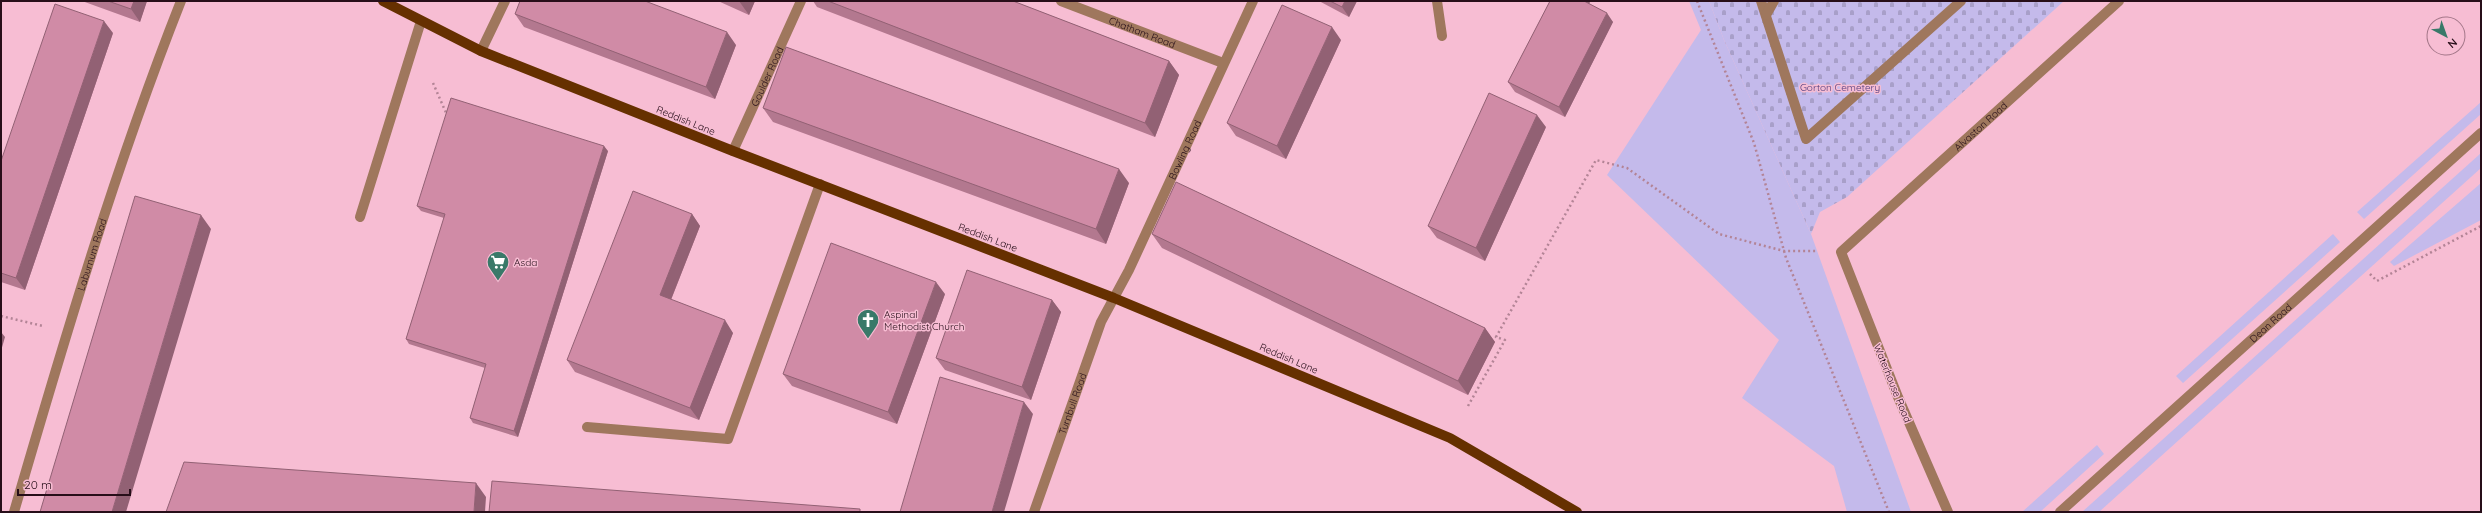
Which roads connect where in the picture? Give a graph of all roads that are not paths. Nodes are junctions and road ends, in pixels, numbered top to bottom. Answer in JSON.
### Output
{"nodes":[{"id":1,"x":181,"y":1,"type":"edge"},
{"id":2,"x":383,"y":1,"type":"edge"},
{"id":3,"x":505,"y":1,"type":"edge"},
{"id":4,"x":801,"y":1,"type":"edge"},
{"id":5,"x":1061,"y":1,"type":"edge"},
{"id":6,"x":1253,"y":1,"type":"edge"},
{"id":7,"x":1436,"y":1,"type":"edge"},
{"id":8,"x":1761,"y":1,"type":"edge"},
{"id":9,"x":1774,"y":1,"type":"edge"},
{"id":10,"x":1961,"y":1,"type":"edge"},
{"id":11,"x":2119,"y":1,"type":"edge"},
{"id":12,"x":1766,"y":15,"type":"junction"},
{"id":13,"x":421,"y":21,"type":"junction"},
{"id":14,"x":1442,"y":36,"type":"dead end"},
{"id":15,"x":481,"y":51,"type":"junction"},
{"id":16,"x":1223,"y":63,"type":"junction"},
{"id":17,"x":2481,"y":133,"type":"edge"},
{"id":18,"x":733,"y":152,"type":"junction"},
{"id":19,"x":820,"y":184,"type":"junction"},
{"id":20,"x":360,"y":217,"type":"dead end"},
{"id":21,"x":1841,"y":252,"type":"joint"},
{"id":22,"x":1114,"y":298,"type":"junction"},
{"id":23,"x":587,"y":427,"type":"dead end"},
{"id":24,"x":14,"y":512,"type":"edge"},
{"id":25,"x":1034,"y":512,"type":"edge"},
{"id":26,"x":1577,"y":512,"type":"edge"},
{"id":27,"x":1948,"y":512,"type":"edge"},
{"id":28,"x":2060,"y":512,"type":"edge"}],
"edges":[{"from":1,"to":24,"type":"street","name":"Laburnum Road"},
{"from":2,"to":13,"type":"main road","name":"Reddish Lane"},
{"from":3,"to":15,"type":"street"},
{"from":4,"to":18,"type":"street","name":"Goulder Road"},
{"from":5,"to":16,"type":"street","name":"Chatham Road"},
{"from":6,"to":16,"type":"street","name":"Bowling Road"},
{"from":7,"to":14,"type":"street"},
{"from":8,"to":12,"type":"street"},
{"from":9,"to":12,"type":"street"},
{"from":10,"to":12,"type":"street"},
{"from":11,"to":21,"type":"street","name":"Alvaston Road"},
{"from":13,"to":15,"type":"main road","name":"Reddish Lane"},
{"from":13,"to":20,"type":"street"},
{"from":15,"to":18,"type":"main road","name":"Reddish Lane"},
{"from":16,"to":22,"type":"street","name":"Bowling Road"},
{"from":17,"to":28,"type":"street","name":"Dean Road"},
{"from":18,"to":19,"type":"main road","name":"Reddish Lane"},
{"from":19,"to":22,"type":"main road","name":"Reddish Lane"},
{"from":19,"to":23,"type":"street"},
{"from":21,"to":27,"type":"street","name":"Waterhouse Road"},
{"from":22,"to":25,"type":"street","name":"Turnbull Road"},
{"from":22,"to":26,"type":"main road","name":"Reddish Lane"}]}
